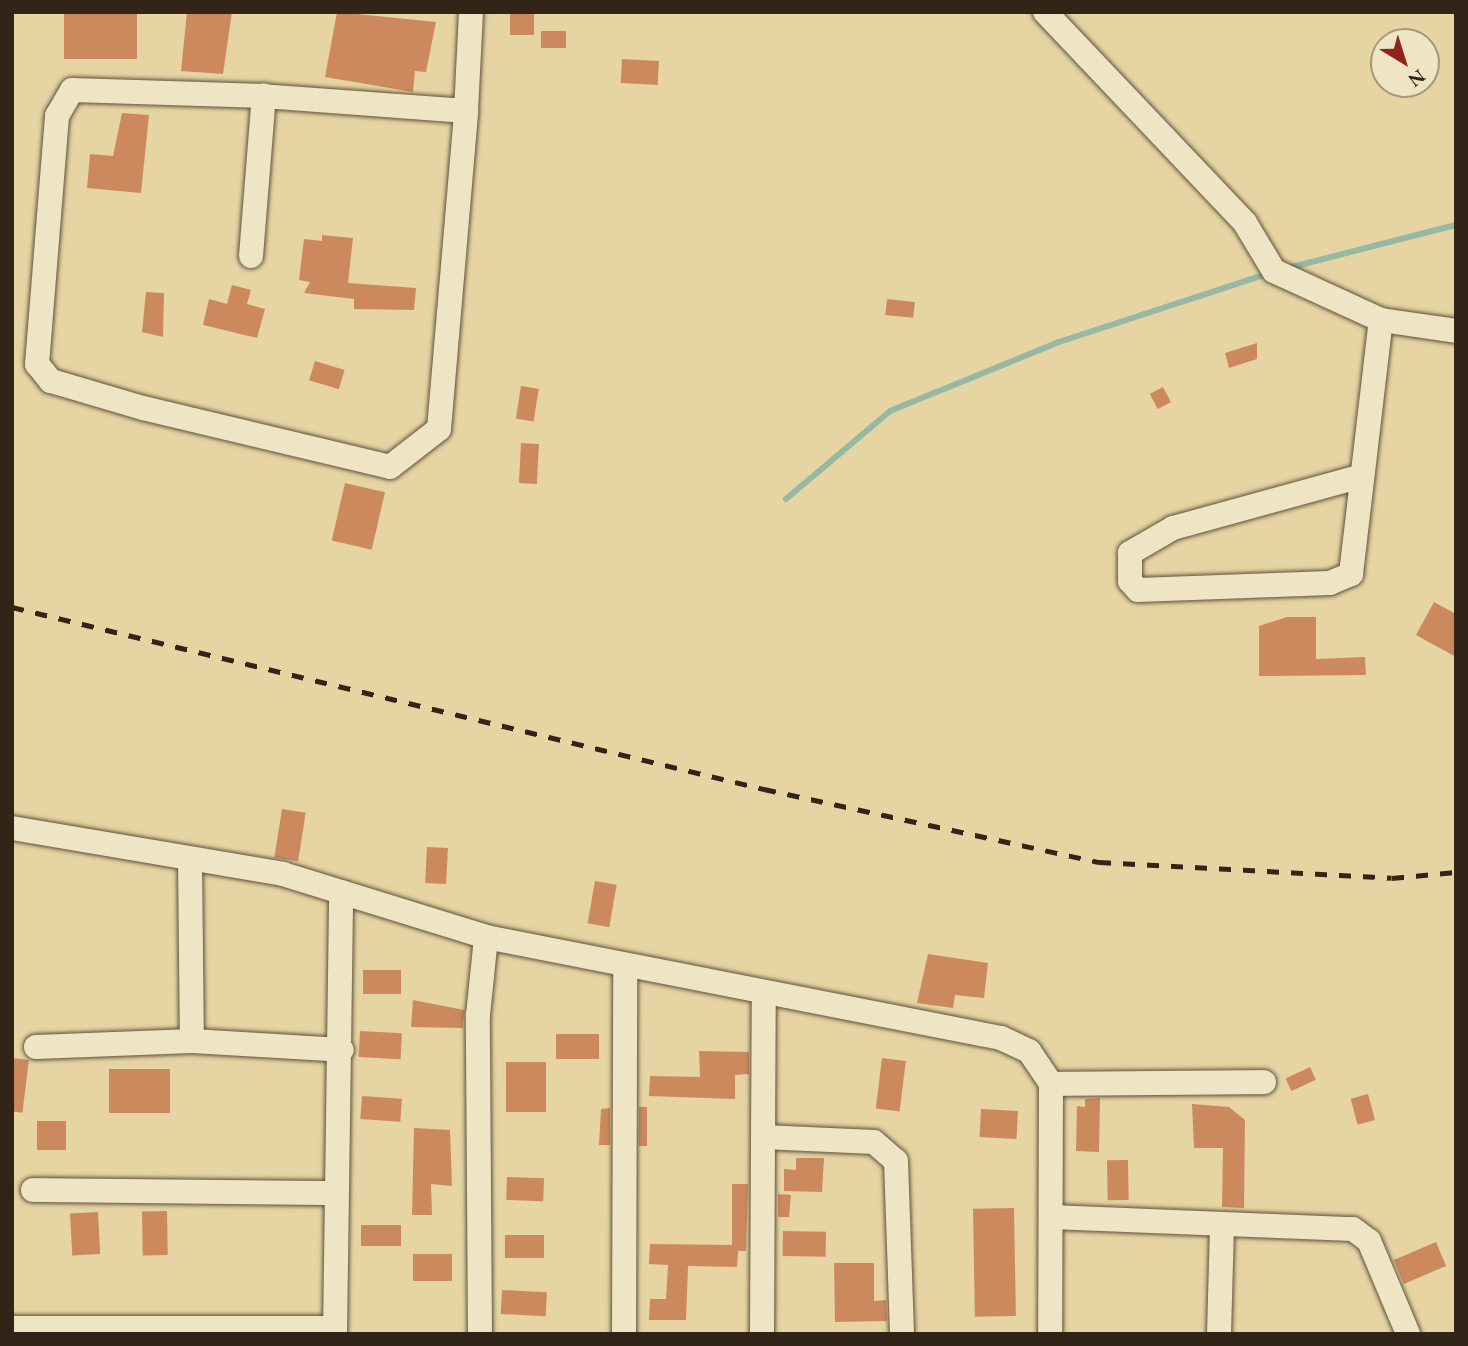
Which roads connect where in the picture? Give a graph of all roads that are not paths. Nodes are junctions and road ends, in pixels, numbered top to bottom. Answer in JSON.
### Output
{"nodes":[{"id":1,"x":471,"y":12,"type":"edge"},
{"id":2,"x":1045,"y":12,"type":"edge"},
{"id":3,"x":264,"y":96,"type":"junction"},
{"id":4,"x":466,"y":111,"type":"junction"},
{"id":5,"x":251,"y":256,"type":"dead end"},
{"id":6,"x":1381,"y":320,"type":"junction"},
{"id":7,"x":1456,"y":331,"type":"edge"},
{"id":8,"x":1362,"y":476,"type":"junction"},
{"id":9,"x":12,"y":828,"type":"edge"},
{"id":10,"x":190,"y":859,"type":"junction"},
{"id":11,"x":341,"y":892,"type":"junction"},
{"id":12,"x":486,"y":937,"type":"junction"},
{"id":13,"x":625,"y":965,"type":"junction"},
{"id":14,"x":764,"y":996,"type":"junction"},
{"id":15,"x":192,"y":1041,"type":"junction"},
{"id":16,"x":36,"y":1047,"type":"dead end"},
{"id":17,"x":342,"y":1050,"type":"junction"},
{"id":18,"x":1264,"y":1082,"type":"dead end"},
{"id":19,"x":1051,"y":1084,"type":"junction"},
{"id":20,"x":763,"y":1137,"type":"junction"},
{"id":21,"x":33,"y":1190,"type":"dead end"},
{"id":22,"x":334,"y":1193,"type":"junction"},
{"id":23,"x":1051,"y":1217,"type":"junction"},
{"id":24,"x":1222,"y":1227,"type":"junction"},
{"id":25,"x":12,"y":1328,"type":"edge"},
{"id":26,"x":335,"y":1331,"type":"edge"},
{"id":27,"x":480,"y":1334,"type":"edge"},
{"id":28,"x":624,"y":1334,"type":"edge"},
{"id":29,"x":762,"y":1334,"type":"edge"},
{"id":30,"x":902,"y":1334,"type":"edge"},
{"id":31,"x":1050,"y":1334,"type":"edge"},
{"id":32,"x":1219,"y":1334,"type":"edge"},
{"id":33,"x":1408,"y":1334,"type":"edge"}],
"edges":[{"from":1,"to":4,"type":"street"},
{"from":2,"to":6,"type":"street"},
{"from":3,"to":4,"type":"street"},
{"from":3,"to":4,"type":"street"},
{"from":3,"to":5,"type":"street"},
{"from":6,"to":7,"type":"street"},
{"from":6,"to":8,"type":"street"},
{"from":8,"to":8,"type":"street"},
{"from":9,"to":10,"type":"street"},
{"from":10,"to":11,"type":"street"},
{"from":10,"to":15,"type":"street"},
{"from":11,"to":12,"type":"street"},
{"from":11,"to":17,"type":"street"},
{"from":12,"to":13,"type":"street"},
{"from":12,"to":27,"type":"street"},
{"from":13,"to":14,"type":"street"},
{"from":13,"to":28,"type":"street"},
{"from":14,"to":19,"type":"street"},
{"from":14,"to":20,"type":"street"},
{"from":15,"to":16,"type":"street"},
{"from":15,"to":17,"type":"street"},
{"from":17,"to":22,"type":"street"},
{"from":18,"to":19,"type":"street"},
{"from":19,"to":23,"type":"street"},
{"from":20,"to":29,"type":"street"},
{"from":20,"to":30,"type":"street"},
{"from":21,"to":22,"type":"street"},
{"from":22,"to":26,"type":"street"},
{"from":23,"to":24,"type":"street"},
{"from":23,"to":31,"type":"street"},
{"from":24,"to":32,"type":"street"},
{"from":24,"to":33,"type":"street"},
{"from":25,"to":26,"type":"street"}]}
